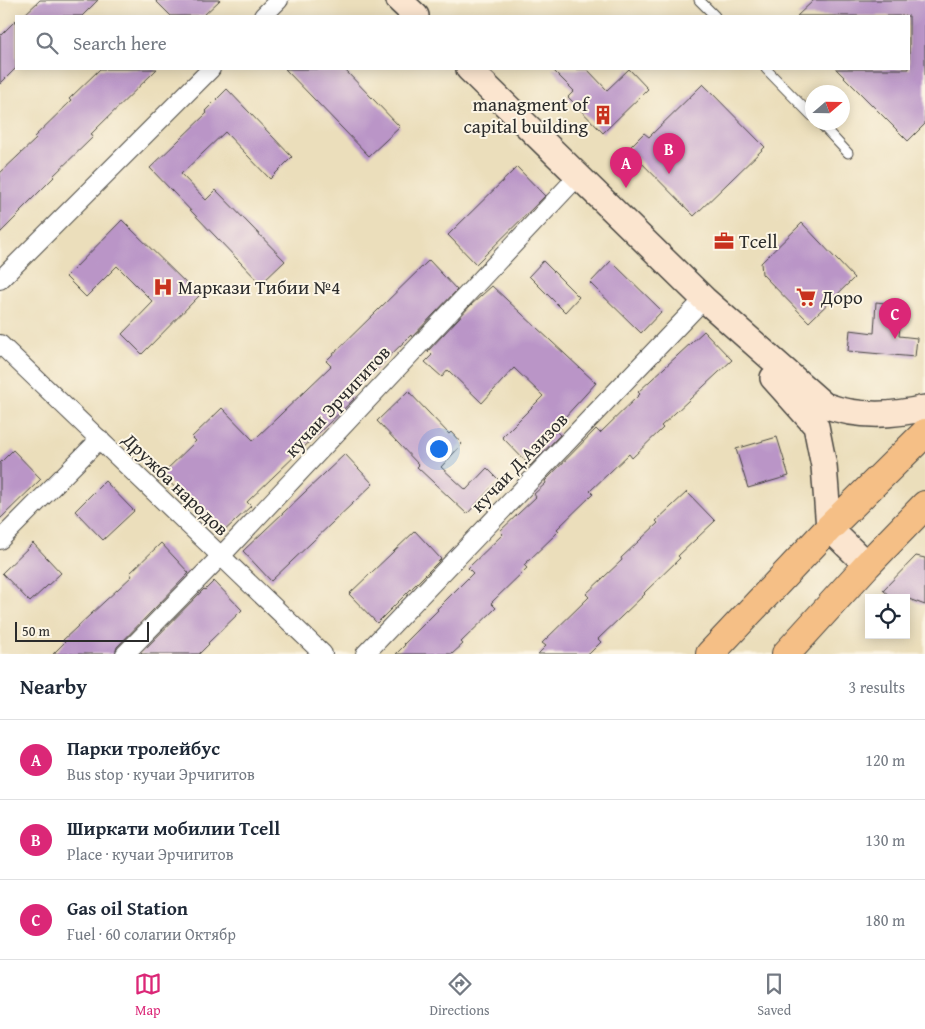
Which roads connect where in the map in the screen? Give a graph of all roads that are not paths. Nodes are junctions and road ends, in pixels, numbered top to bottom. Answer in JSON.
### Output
{"nodes":[{"id":1,"x":279,"y":0,"type":"edge"},
{"id":2,"x":399,"y":0,"type":"edge"},
{"id":3,"x":699,"y":0,"type":"edge"},
{"id":4,"x":264,"y":15,"type":"edge"},
{"id":5,"x":415,"y":15,"type":"edge"},
{"id":6,"x":714,"y":15,"type":"edge"},
{"id":7,"x":210,"y":70,"type":"edge"},
{"id":8,"x":470,"y":70,"type":"edge"},
{"id":9,"x":767,"y":70,"type":"edge"},
{"id":10,"x":805,"y":109,"type":"edge"},
{"id":11,"x":827,"y":130,"type":"edge"},
{"id":12,"x":848,"y":152,"type":"dead end"},
{"id":13,"x":578,"y":176,"type":"junction"},
{"id":14,"x":0,"y":280,"type":"edge"},
{"id":15,"x":704,"y":299,"type":"junction"},
{"id":16,"x":0,"y":344,"type":"edge"},
{"id":17,"x":925,"y":408,"type":"edge"},
{"id":18,"x":925,"y":433,"type":"edge"},
{"id":19,"x":100,"y":439,"type":"junction"},
{"id":20,"x":925,"y":505,"type":"edge"},
{"id":21,"x":829,"y":528,"type":"junction"},
{"id":22,"x":0,"y":540,"type":"edge"},
{"id":23,"x":221,"y":556,"type":"junction"},
{"id":24,"x":867,"y":565,"type":"junction"},
{"id":25,"x":125,"y":654,"type":"edge"},
{"id":26,"x":323,"y":654,"type":"edge"},
{"id":27,"x":365,"y":654,"type":"edge"},
{"id":28,"x":710,"y":654,"type":"edge"},
{"id":29,"x":786,"y":654,"type":"edge"}],
"edges":[{"from":1,"to":4,"type":"street"},
{"from":2,"to":5,"type":"main road"},
{"from":3,"to":6,"type":"lane"},
{"from":7,"to":14,"type":"street"},
{"from":8,"to":13,"type":"main road"},
{"from":9,"to":10,"type":"lane"},
{"from":11,"to":12,"type":"lane"},
{"from":13,"to":15,"type":"main road"},
{"from":13,"to":23,"type":"street","name":"кучаи Эрчигитов"},
{"from":15,"to":17,"type":"main road"},
{"from":15,"to":21,"type":"main road"},
{"from":15,"to":27,"type":"street","name":"кучаи Д.Азизов"},
{"from":16,"to":19,"type":"street","name":"Дружба народов"},
{"from":18,"to":21,"type":"highway"},
{"from":19,"to":22,"type":"street"},
{"from":19,"to":23,"type":"street","name":"Дружба народов"},
{"from":20,"to":24,"type":"highway"},
{"from":21,"to":24,"type":"main road"},
{"from":21,"to":28,"type":"highway"},
{"from":23,"to":25,"type":"street","name":"кучаи Эрчигитов"},
{"from":23,"to":26,"type":"street","name":"Дружба народов"},
{"from":24,"to":29,"type":"highway"}]}
